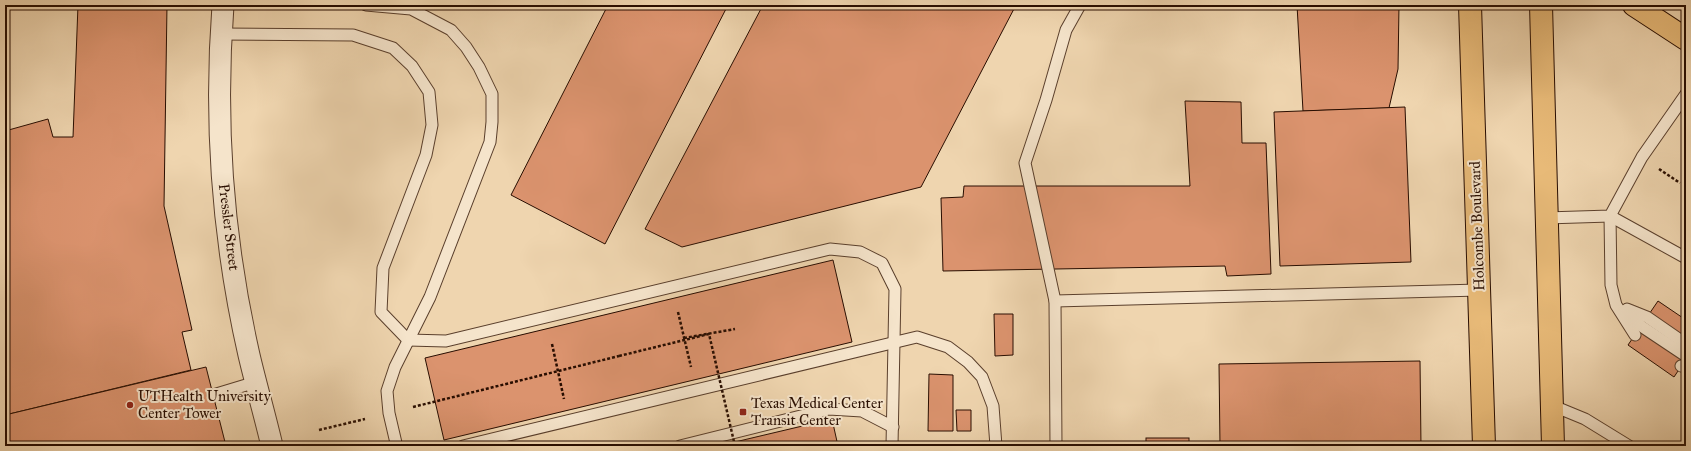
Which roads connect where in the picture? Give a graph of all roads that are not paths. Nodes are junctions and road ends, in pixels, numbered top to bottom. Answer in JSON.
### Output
{"nodes":[{"id":1,"x":222,"y":5,"type":"edge"},
{"id":2,"x":366,"y":5,"type":"edge"},
{"id":3,"x":1080,"y":5,"type":"edge"},
{"id":4,"x":1470,"y":5,"type":"edge"},
{"id":5,"x":1541,"y":5,"type":"edge"},
{"id":6,"x":1634,"y":5,"type":"edge"},
{"id":7,"x":220,"y":34,"type":"junction"},
{"id":8,"x":1686,"y":40,"type":"edge"},
{"id":9,"x":1686,"y":94,"type":"edge"},
{"id":10,"x":1610,"y":216,"type":"junction"},
{"id":11,"x":1546,"y":218,"type":"junction"},
{"id":12,"x":1686,"y":258,"type":"edge"},
{"id":13,"x":1479,"y":290,"type":"junction"},
{"id":14,"x":1055,"y":300,"type":"junction"},
{"id":15,"x":1616,"y":305,"type":"junction"},
{"id":16,"x":1635,"y":335,"type":"dead end"},
{"id":17,"x":408,"y":340,"type":"junction"},
{"id":18,"x":893,"y":344,"type":"junction"},
{"id":19,"x":1686,"y":344,"type":"edge"},
{"id":20,"x":1684,"y":363,"type":"edge"},
{"id":21,"x":256,"y":382,"type":"junction"},
{"id":22,"x":213,"y":395,"type":"dead end"},
{"id":23,"x":1551,"y":405,"type":"junction"},
{"id":24,"x":893,"y":427,"type":"junction"},
{"id":25,"x":398,"y":445,"type":"edge"},
{"id":26,"x":272,"y":446,"type":"edge"},
{"id":27,"x":463,"y":446,"type":"edge"},
{"id":28,"x":680,"y":446,"type":"edge"},
{"id":29,"x":892,"y":446,"type":"edge"},
{"id":30,"x":996,"y":446,"type":"edge"},
{"id":31,"x":1056,"y":446,"type":"edge"},
{"id":32,"x":1484,"y":446,"type":"edge"},
{"id":33,"x":1553,"y":446,"type":"edge"},
{"id":34,"x":1628,"y":446,"type":"edge"}],
"edges":[{"from":1,"to":7,"type":"street","name":"Pressler Street"},
{"from":2,"to":17,"type":"lane"},
{"from":3,"to":14,"type":"lane"},
{"from":4,"to":13,"type":"main road","name":"Holcombe Boulevard"},
{"from":5,"to":11,"type":"main road"},
{"from":6,"to":8,"type":"main road"},
{"from":7,"to":17,"type":"lane"},
{"from":7,"to":21,"type":"street","name":"Pressler Street"},
{"from":9,"to":10,"type":"lane"},
{"from":10,"to":11,"type":"lane"},
{"from":10,"to":12,"type":"lane"},
{"from":10,"to":15,"type":"lane"},
{"from":11,"to":23,"type":"main road"},
{"from":13,"to":14,"type":"lane"},
{"from":13,"to":32,"type":"main road","name":"Holcombe Boulevard"},
{"from":14,"to":31,"type":"lane"},
{"from":15,"to":16,"type":"lane"},
{"from":15,"to":19,"type":"lane"},
{"from":15,"to":20,"type":"lane"},
{"from":17,"to":18,"type":"lane"},
{"from":17,"to":25,"type":"lane"},
{"from":18,"to":24,"type":"lane"},
{"from":18,"to":27,"type":"lane"},
{"from":18,"to":30,"type":"lane"},
{"from":21,"to":22,"type":"lane"},
{"from":21,"to":26,"type":"street","name":"Pressler Street"},
{"from":23,"to":33,"type":"main road"},
{"from":23,"to":34,"type":"lane"},
{"from":24,"to":28,"type":"lane"},
{"from":24,"to":29,"type":"lane"}]}
